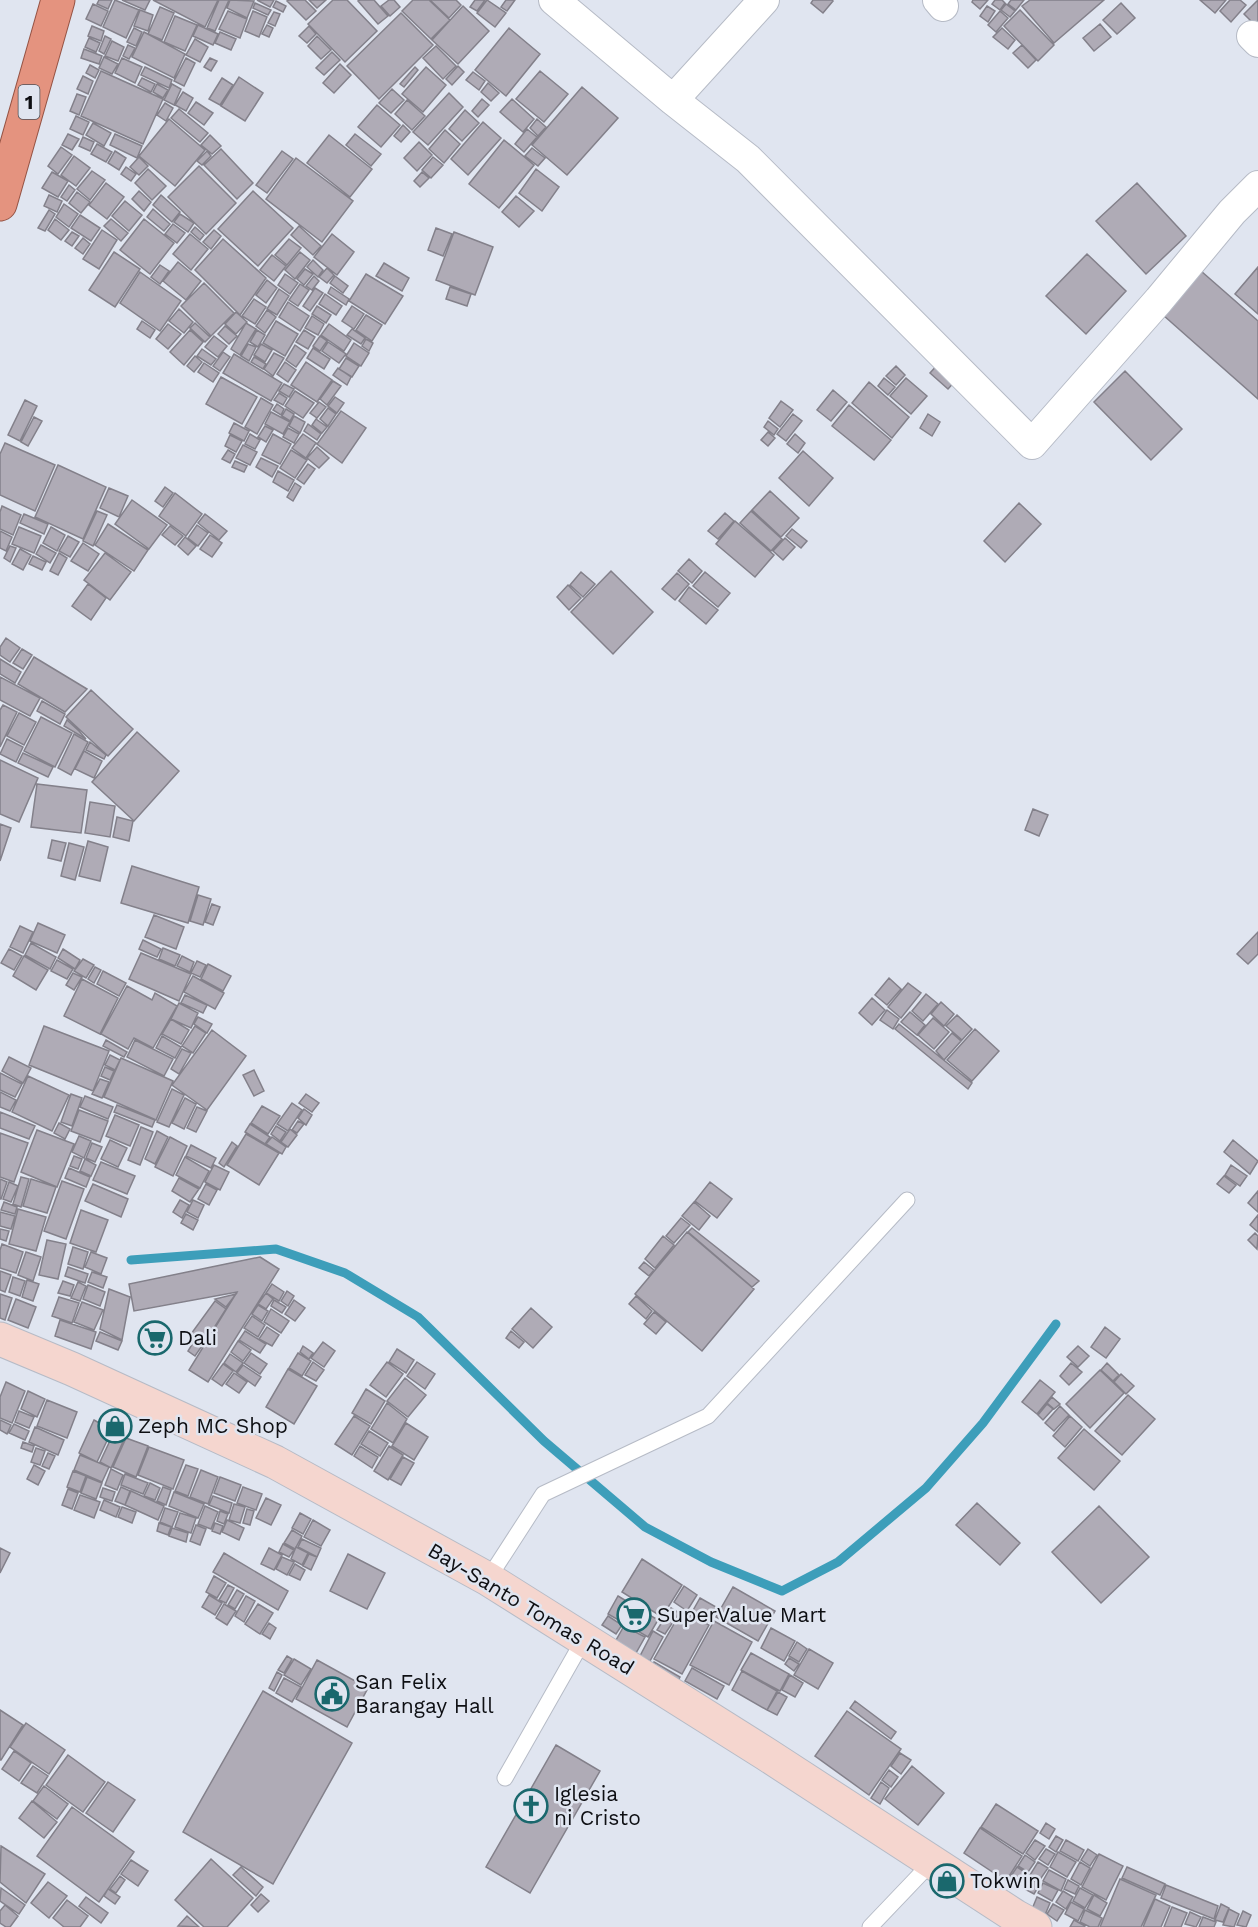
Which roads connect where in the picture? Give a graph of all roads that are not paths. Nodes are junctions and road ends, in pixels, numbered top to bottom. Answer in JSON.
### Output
{"nodes":[{"id":1,"x":58,"y":0,"type":"edge"},
{"id":2,"x":554,"y":0,"type":"edge"},
{"id":3,"x":764,"y":0,"type":"edge"},
{"id":4,"x":673,"y":100,"type":"junction"},
{"id":5,"x":1258,"y":186,"type":"edge"},
{"id":6,"x":0,"y":204,"type":"edge"},
{"id":7,"x":907,"y":1200,"type":"dead end"},
{"id":8,"x":0,"y":1339,"type":"edge"},
{"id":9,"x":488,"y":1579,"type":"junction"},
{"id":10,"x":584,"y":1639,"type":"junction"},
{"id":11,"x":505,"y":1778,"type":"dead end"},
{"id":12,"x":932,"y":1862,"type":"junction"},
{"id":13,"x":870,"y":1927,"type":"edge"},
{"id":14,"x":1035,"y":1927,"type":"edge"}],
"edges":[{"from":1,"to":6,"type":"highway","number":"1"},
{"from":2,"to":4,"type":"street"},
{"from":3,"to":4,"type":"street"},
{"from":4,"to":5,"type":"street"},
{"from":7,"to":9,"type":"lane"},
{"from":8,"to":9,"type":"main road","name":"Bay-Santo Tomas Road"},
{"from":9,"to":10,"type":"main road","name":"Bay-Santo Tomas Road"},
{"from":10,"to":11,"type":"lane"},
{"from":10,"to":12,"type":"main road","name":"Bay-Santo Tomas Road"},
{"from":12,"to":13,"type":"lane"},
{"from":12,"to":14,"type":"main road","name":"Bay-Santo Tomas Road"}]}
